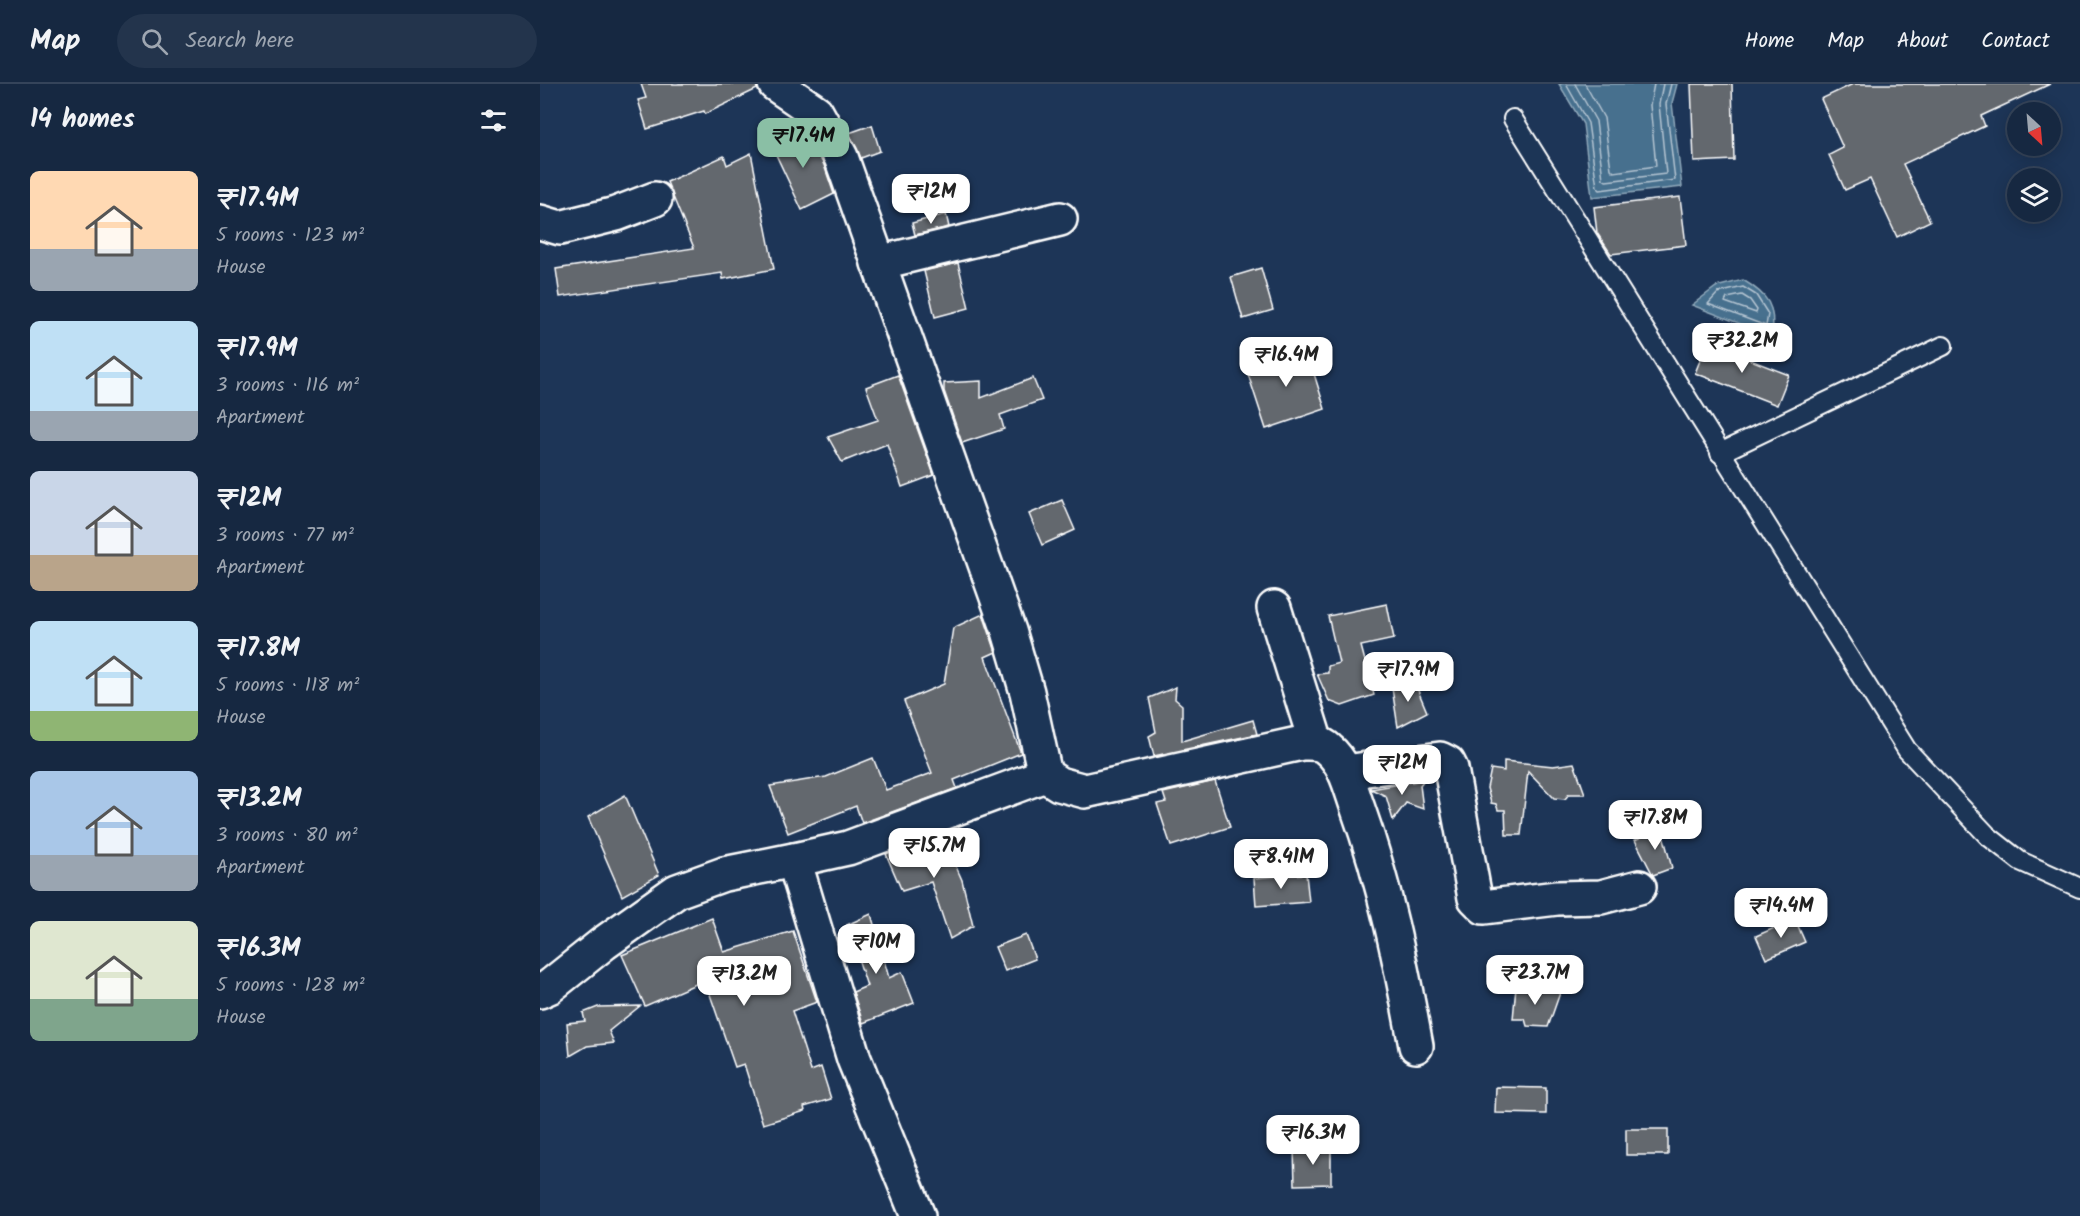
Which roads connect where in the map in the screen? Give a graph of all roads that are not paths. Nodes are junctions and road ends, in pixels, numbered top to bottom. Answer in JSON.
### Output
{"nodes":[{"id":1,"x":775,"y":84,"type":"edge"},
{"id":2,"x":1513,"y":119,"type":"dead end"},
{"id":3,"x":655,"y":199,"type":"dead end"},
{"id":4,"x":1060,"y":219,"type":"dead end"},
{"id":5,"x":540,"y":222,"type":"edge"},
{"id":6,"x":878,"y":263,"type":"junction"},
{"id":7,"x":1943,"y":346,"type":"dead end"},
{"id":8,"x":1720,"y":453,"type":"junction"},
{"id":9,"x":1274,"y":608,"type":"dead end"},
{"id":10,"x":1316,"y":743,"type":"junction"},
{"id":11,"x":1345,"y":772,"type":"junction"},
{"id":12,"x":1045,"y":775,"type":"junction"},
{"id":13,"x":794,"y":860,"type":"junction"},
{"id":14,"x":1639,"y":888,"type":"dead end"},
{"id":15,"x":2080,"y":888,"type":"edge"},
{"id":16,"x":543,"y":981,"type":"edge"},
{"id":17,"x":1416,"y":1046,"type":"dead end"},
{"id":18,"x":918,"y":1216,"type":"edge"}],
"edges":[{"from":1,"to":6,"type":"street"},
{"from":2,"to":8,"type":"lane"},
{"from":3,"to":5,"type":"street"},
{"from":4,"to":6,"type":"street"},
{"from":6,"to":12,"type":"street"},
{"from":7,"to":8,"type":"lane"},
{"from":8,"to":15,"type":"lane"},
{"from":9,"to":10,"type":"street"},
{"from":10,"to":11,"type":"street"},
{"from":10,"to":12,"type":"street"},
{"from":11,"to":14,"type":"street"},
{"from":11,"to":17,"type":"street"},
{"from":12,"to":13,"type":"street"},
{"from":13,"to":16,"type":"street"},
{"from":13,"to":18,"type":"street"}]}
